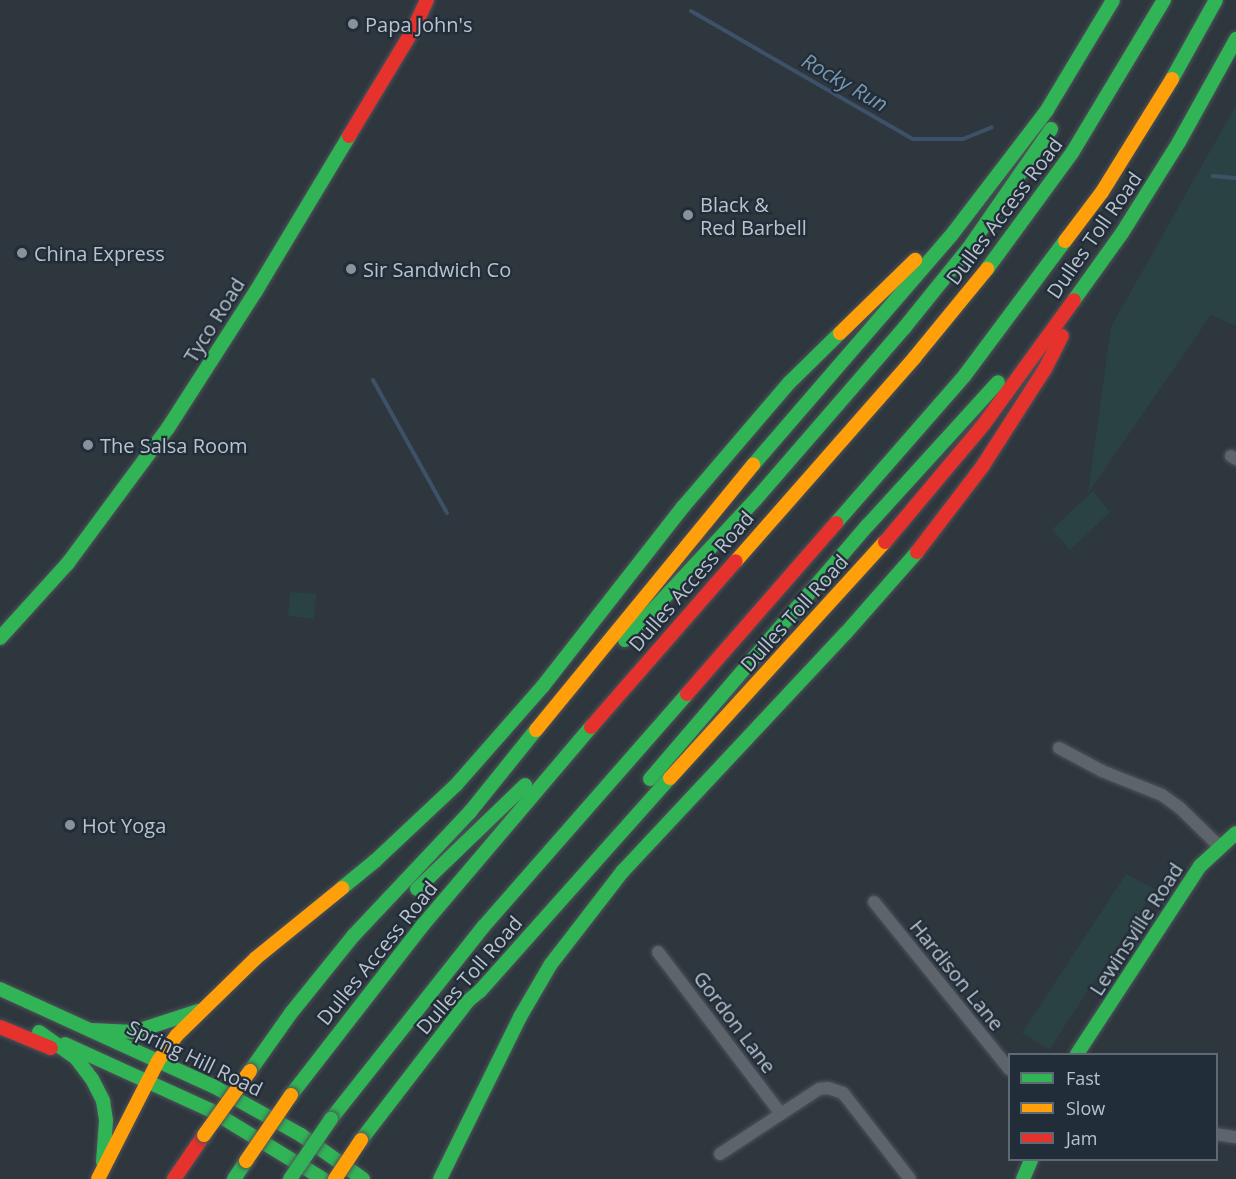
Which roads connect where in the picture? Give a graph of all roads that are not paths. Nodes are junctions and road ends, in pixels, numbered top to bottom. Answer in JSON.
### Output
{"nodes":[{"id":1,"x":427,"y":0,"type":"edge"},
{"id":2,"x":1104,"y":0,"type":"edge"},
{"id":3,"x":1113,"y":0,"type":"edge"},
{"id":4,"x":1164,"y":0,"type":"edge"},
{"id":5,"x":1216,"y":0,"type":"edge"},
{"id":6,"x":1236,"y":39,"type":"edge"},
{"id":7,"x":1077,"y":62,"type":"junction"},
{"id":8,"x":1236,"y":65,"type":"edge"},
{"id":9,"x":1064,"y":110,"type":"dead end"},
{"id":10,"x":1179,"y":142,"type":"junction"},
{"id":11,"x":993,"y":183,"type":"junction"},
{"id":12,"x":1105,"y":258,"type":"junction"},
{"id":13,"x":791,"y":496,"type":"junction"},
{"id":14,"x":0,"y":638,"type":"edge"},
{"id":15,"x":553,"y":712,"type":"junction"},
{"id":16,"x":1059,"y":748,"type":"dead end"},
{"id":17,"x":1236,"y":833,"type":"edge"},
{"id":18,"x":1220,"y":847,"type":"junction"},
{"id":19,"x":874,"y":902,"type":"dead end"},
{"id":20,"x":658,"y":952,"type":"dead end"},
{"id":21,"x":0,"y":977,"type":"edge"},
{"id":22,"x":0,"y":989,"type":"edge"},
{"id":23,"x":468,"y":1001,"type":"junction"},
{"id":24,"x":35,"y":1004,"type":"junction"},
{"id":25,"x":203,"y":1009,"type":"junction"},
{"id":26,"x":0,"y":1016,"type":"edge"},
{"id":27,"x":0,"y":1027,"type":"edge"},
{"id":28,"x":91,"y":1030,"type":"junction"},
{"id":29,"x":39,"y":1032,"type":"junction"},
{"id":30,"x":1078,"y":1053,"type":"edge"},
{"id":31,"x":158,"y":1061,"type":"junction"},
{"id":32,"x":84,"y":1067,"type":"junction"},
{"id":33,"x":1008,"y":1068,"type":"edge"},
{"id":34,"x":251,"y":1069,"type":"junction"},
{"id":35,"x":149,"y":1080,"type":"junction"},
{"id":36,"x":781,"y":1114,"type":"junction"},
{"id":37,"x":1218,"y":1134,"type":"edge"},
{"id":38,"x":1236,"y":1137,"type":"edge"},
{"id":39,"x":720,"y":1154,"type":"dead end"},
{"id":40,"x":1031,"y":1161,"type":"edge"},
{"id":41,"x":99,"y":1177,"type":"edge"},
{"id":42,"x":174,"y":1179,"type":"edge"},
{"id":43,"x":234,"y":1179,"type":"edge"},
{"id":44,"x":290,"y":1179,"type":"edge"},
{"id":45,"x":323,"y":1179,"type":"edge"},
{"id":46,"x":335,"y":1179,"type":"edge"},
{"id":47,"x":363,"y":1179,"type":"edge"},
{"id":48,"x":440,"y":1179,"type":"edge"},
{"id":49,"x":910,"y":1179,"type":"edge"},
{"id":50,"x":1023,"y":1179,"type":"edge"}],
"edges":[{"from":1,"to":14,"type":"main road","name":"Tyco Road"},
{"from":2,"to":7,"type":"main road"},
{"from":3,"to":7,"type":"main road"},
{"from":4,"to":13,"type":"main road","name":"Dulles Access Road"},
{"from":5,"to":44,"type":"main road","bridge":true},
{"from":6,"to":10,"type":"main road","name":"Dulles Toll Road"},
{"from":7,"to":11,"type":"main road"},
{"from":8,"to":10,"type":"main road"},
{"from":9,"to":15,"type":"main road"},
{"from":10,"to":12,"type":"main road","name":"Dulles Toll Road"},
{"from":11,"to":15,"type":"main road"},
{"from":11,"to":25,"type":"main road"},
{"from":12,"to":23,"type":"main road"},
{"from":12,"to":23,"type":"main road","name":"Dulles Toll Road"},
{"from":12,"to":48,"type":"main road"},
{"from":13,"to":34,"type":"main road"},
{"from":13,"to":43,"type":"main road","name":"Dulles Access Road","bridge":true},
{"from":15,"to":34,"type":"main road"},
{"from":16,"to":18,"type":"street"},
{"from":17,"to":18,"type":"main road","name":"Lewinsville Road"},
{"from":18,"to":30,"type":"main road","name":"Lewinsville Road"},
{"from":19,"to":33,"type":"street","name":"Hardison Lane"},
{"from":20,"to":36,"type":"street","name":"Gordon Lane"},
{"from":21,"to":24,"type":"main road"},
{"from":22,"to":24,"type":"main road","name":"Spring Hill Road"},
{"from":23,"to":46,"type":"main road","name":"Dulles Toll Road","bridge":true},
{"from":24,"to":28,"type":"main road","name":"Spring Hill Road"},
{"from":25,"to":28,"type":"main road"},
{"from":25,"to":31,"type":"main road"},
{"from":26,"to":29,"type":"main road","name":"Spring Hill Road"},
{"from":27,"to":32,"type":"main road"},
{"from":28,"to":31,"type":"main road","name":"Spring Hill Road"},
{"from":29,"to":32,"type":"main road"},
{"from":29,"to":35,"type":"main road","name":"Spring Hill Road"},
{"from":31,"to":35,"type":"main road"},
{"from":31,"to":47,"type":"main road","name":"Spring Hill Road"},
{"from":32,"to":41,"type":"main road"},
{"from":34,"to":42,"type":"main road","bridge":true},
{"from":35,"to":41,"type":"main road"},
{"from":35,"to":45,"type":"main road","name":"Spring Hill Road"},
{"from":36,"to":39,"type":"street"},
{"from":36,"to":49,"type":"street"},
{"from":37,"to":38,"type":"street"},
{"from":40,"to":50,"type":"main road"}]}
